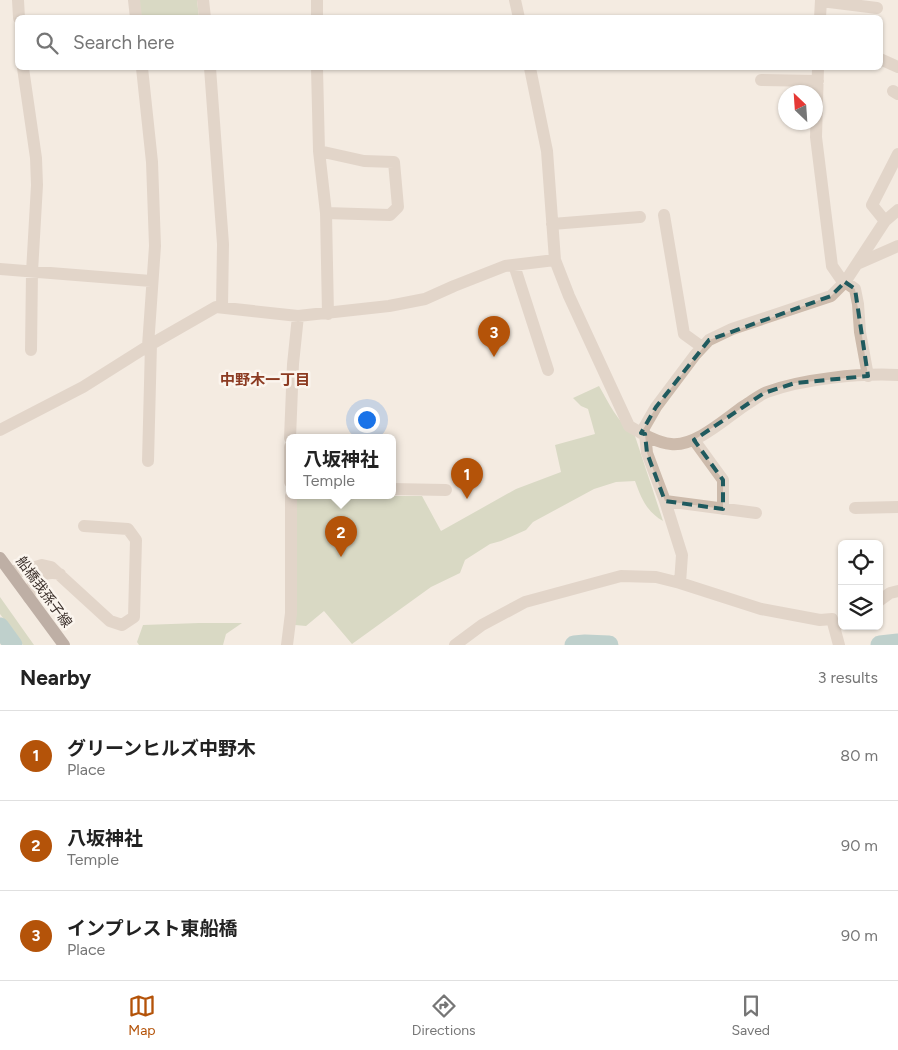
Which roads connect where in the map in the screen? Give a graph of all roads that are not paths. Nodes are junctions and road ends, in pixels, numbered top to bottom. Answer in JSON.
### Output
{"nodes":[{"id":1,"x":18,"y":0,"type":"edge"},
{"id":2,"x":134,"y":0,"type":"edge"},
{"id":3,"x":203,"y":0,"type":"edge"},
{"id":4,"x":317,"y":0,"type":"edge"},
{"id":5,"x":515,"y":0,"type":"edge"},
{"id":6,"x":821,"y":0,"type":"edge"},
{"id":7,"x":877,"y":8,"type":"dead end"},
{"id":8,"x":19,"y":15,"type":"edge"},
{"id":9,"x":136,"y":15,"type":"edge"},
{"id":10,"x":205,"y":15,"type":"edge"},
{"id":11,"x":317,"y":15,"type":"edge"},
{"id":12,"x":518,"y":15,"type":"edge"},
{"id":13,"x":820,"y":15,"type":"edge"},
{"id":14,"x":883,"y":60,"type":"edge"},
{"id":15,"x":898,"y":67,"type":"edge"},
{"id":16,"x":23,"y":70,"type":"edge"},
{"id":17,"x":142,"y":70,"type":"edge"},
{"id":18,"x":210,"y":70,"type":"edge"},
{"id":19,"x":317,"y":70,"type":"edge"},
{"id":20,"x":530,"y":70,"type":"edge"},
{"id":21,"x":818,"y":70,"type":"edge"},
{"id":22,"x":761,"y":80,"type":"dead end"},
{"id":23,"x":818,"y":81,"type":"junction"},
{"id":24,"x":320,"y":151,"type":"junction"},
{"id":25,"x":898,"y":154,"type":"edge"},
{"id":26,"x":898,"y":210,"type":"edge"},
{"id":27,"x":326,"y":213,"type":"junction"},
{"id":28,"x":664,"y":215,"type":"dead end"},
{"id":29,"x":640,"y":217,"type":"dead end"},
{"id":30,"x":885,"y":221,"type":"junction"},
{"id":31,"x":552,"y":224,"type":"junction"},
{"id":32,"x":898,"y":246,"type":"edge"},
{"id":33,"x":555,"y":260,"type":"junction"},
{"id":34,"x":857,"y":264,"type":"junction"},
{"id":35,"x":514,"y":265,"type":"junction"},
{"id":36,"x":0,"y":269,"type":"edge"},
{"id":37,"x":32,"y":272,"type":"junction"},
{"id":38,"x":152,"y":281,"type":"junction"},
{"id":39,"x":845,"y":282,"type":"junction"},
{"id":40,"x":222,"y":307,"type":"junction"},
{"id":41,"x":328,"y":314,"type":"junction"},
{"id":42,"x":298,"y":316,"type":"junction"},
{"id":43,"x":149,"y":345,"type":"junction"},
{"id":44,"x":702,"y":347,"type":"junction"},
{"id":45,"x":31,"y":350,"type":"dead end"},
{"id":46,"x":548,"y":370,"type":"dead end"},
{"id":47,"x":898,"y":375,"type":"edge"},
{"id":48,"x":868,"y":376,"type":"junction"},
{"id":49,"x":0,"y":430,"type":"edge"},
{"id":50,"x":290,"y":434,"type":"edge"},
{"id":51,"x":643,"y":434,"type":"junction"},
{"id":52,"x":694,"y":440,"type":"junction"},
{"id":53,"x":148,"y":461,"type":"dead end"},
{"id":54,"x":396,"y":489,"type":"edge"},
{"id":55,"x":446,"y":490,"type":"dead end"},
{"id":56,"x":291,"y":499,"type":"edge"},
{"id":57,"x":665,"y":501,"type":"junction"},
{"id":58,"x":898,"y":507,"type":"edge"},
{"id":59,"x":722,"y":508,"type":"junction"},
{"id":60,"x":855,"y":508,"type":"dead end"},
{"id":61,"x":756,"y":513,"type":"dead end"},
{"id":62,"x":84,"y":526,"type":"dead end"},
{"id":63,"x":0,"y":558,"type":"edge"},
{"id":64,"x":10,"y":571,"type":"junction"},
{"id":65,"x":60,"y":574,"type":"junction"},
{"id":66,"x":680,"y":583,"type":"junction"},
{"id":67,"x":898,"y":590,"type":"edge"},
{"id":68,"x":29,"y":598,"type":"junction"},
{"id":69,"x":883,"y":598,"type":"edge"},
{"id":70,"x":837,"y":618,"type":"edge"},
{"id":71,"x":839,"y":644,"type":"edge"},
{"id":72,"x":64,"y":645,"type":"edge"},
{"id":73,"x":287,"y":645,"type":"edge"},
{"id":74,"x":455,"y":645,"type":"edge"}],
"edges":[{"from":1,"to":8,"type":"street"},
{"from":2,"to":9,"type":"street"},
{"from":3,"to":10,"type":"street"},
{"from":4,"to":11,"type":"street"},
{"from":5,"to":12,"type":"street"},
{"from":6,"to":7,"type":"street"},
{"from":6,"to":13,"type":"street"},
{"from":14,"to":15,"type":"street"},
{"from":16,"to":37,"type":"street"},
{"from":17,"to":38,"type":"street"},
{"from":18,"to":40,"type":"street"},
{"from":19,"to":24,"type":"street"},
{"from":20,"to":31,"type":"street"},
{"from":21,"to":23,"type":"street"},
{"from":22,"to":23,"type":"street"},
{"from":23,"to":39,"type":"street"},
{"from":24,"to":27,"type":"street"},
{"from":24,"to":27,"type":"street"},
{"from":25,"to":30,"type":"street"},
{"from":26,"to":30,"type":"street"},
{"from":27,"to":41,"type":"street"},
{"from":28,"to":44,"type":"street"},
{"from":29,"to":31,"type":"street"},
{"from":30,"to":34,"type":"street"},
{"from":31,"to":33,"type":"street"},
{"from":32,"to":34,"type":"street"},
{"from":33,"to":35,"type":"street"},
{"from":33,"to":51,"type":"street"},
{"from":34,"to":39,"type":"street"},
{"from":35,"to":41,"type":"street"},
{"from":35,"to":46,"type":"street"},
{"from":36,"to":37,"type":"street"},
{"from":37,"to":38,"type":"street"},
{"from":37,"to":45,"type":"street"},
{"from":38,"to":43,"type":"street"},
{"from":39,"to":44,"type":"street"},
{"from":39,"to":48,"type":"street"},
{"from":40,"to":42,"type":"street"},
{"from":40,"to":43,"type":"street"},
{"from":41,"to":42,"type":"street"},
{"from":42,"to":50,"type":"street"},
{"from":43,"to":49,"type":"street"},
{"from":43,"to":53,"type":"street"},
{"from":44,"to":51,"type":"street"},
{"from":47,"to":48,"type":"street"},
{"from":48,"to":52,"type":"street"},
{"from":51,"to":52,"type":"street"},
{"from":51,"to":57,"type":"street"},
{"from":52,"to":59,"type":"street"},
{"from":54,"to":55,"type":"street"},
{"from":56,"to":73,"type":"street"},
{"from":57,"to":59,"type":"street"},
{"from":57,"to":66,"type":"street"},
{"from":58,"to":60,"type":"street"},
{"from":59,"to":61,"type":"street"},
{"from":62,"to":65,"type":"street"},
{"from":63,"to":64,"type":"main road","name":"船橋我孫子線"},
{"from":64,"to":65,"type":"street"},
{"from":64,"to":68,"type":"main road","name":"船橋我孫子線"},
{"from":65,"to":68,"type":"street"},
{"from":66,"to":70,"type":"street"},
{"from":66,"to":74,"type":"street"},
{"from":67,"to":69,"type":"street"},
{"from":68,"to":72,"type":"main road","name":"船橋我孫子線"},
{"from":70,"to":71,"type":"street"}]}
